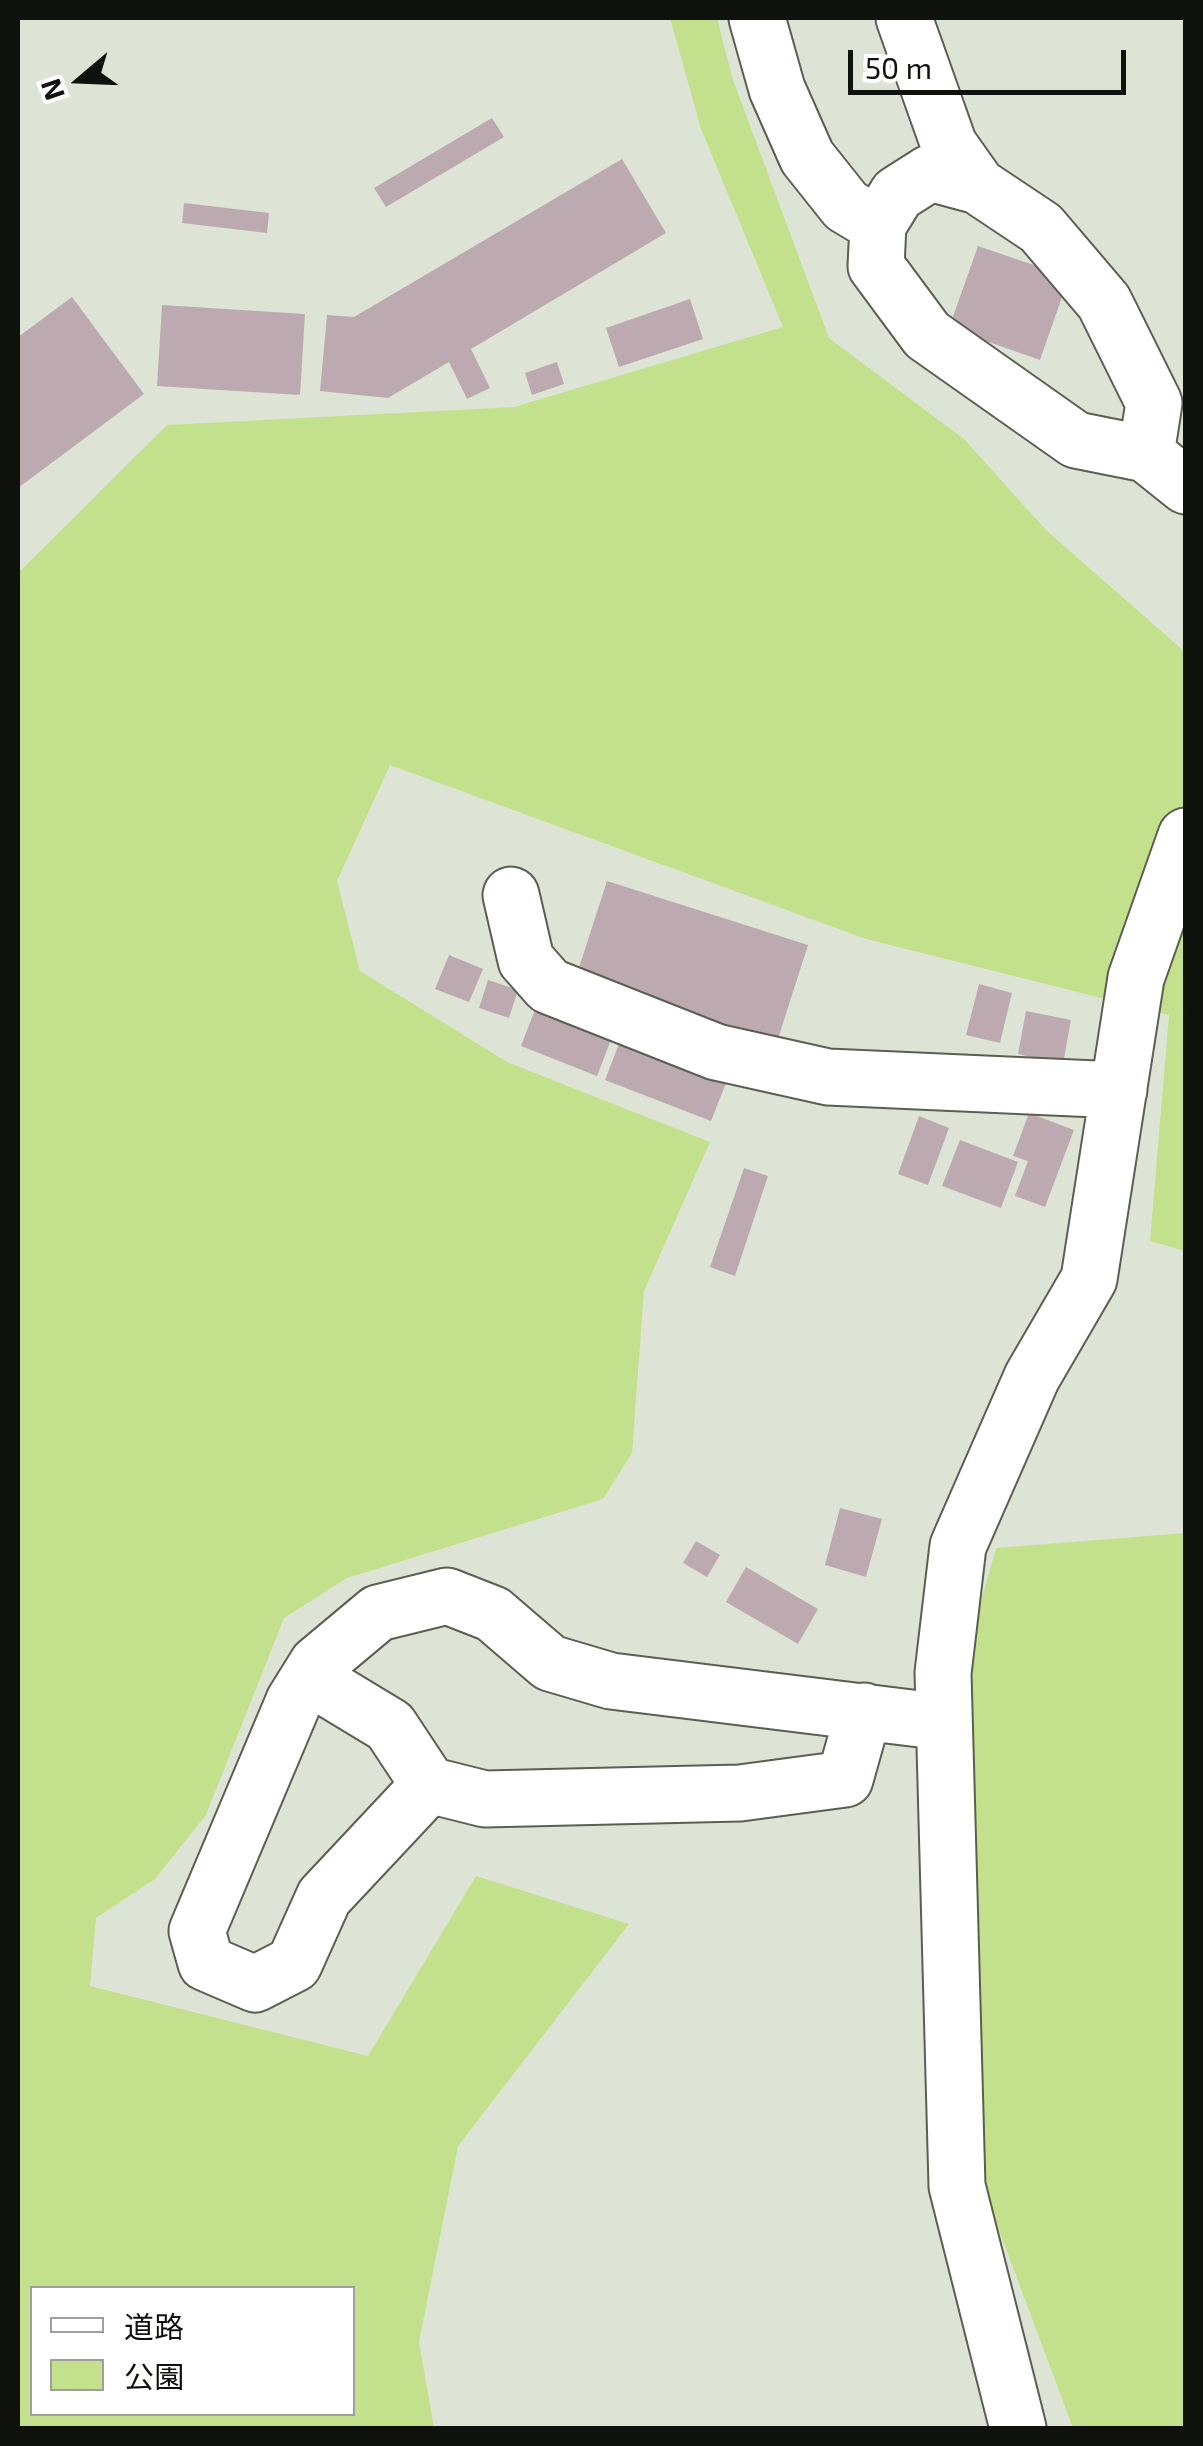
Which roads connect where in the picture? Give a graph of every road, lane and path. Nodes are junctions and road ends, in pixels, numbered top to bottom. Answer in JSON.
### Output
{"nodes":[{"id":1,"x":757,"y":18,"type":"edge"},
{"id":2,"x":904,"y":18,"type":"edge"},
{"id":3,"x":978,"y":186,"type":"junction"},
{"id":4,"x":878,"y":225,"type":"junction"},
{"id":5,"x":1166,"y":470,"type":"edge"},
{"id":6,"x":1186,"y":836,"type":"edge"},
{"id":7,"x":511,"y":895,"type":"dead end"},
{"id":8,"x":1119,"y":1090,"type":"junction"},
{"id":9,"x":309,"y":1677,"type":"junction"},
{"id":10,"x":864,"y":1712,"type":"junction"},
{"id":11,"x":944,"y":1722,"type":"junction"},
{"id":12,"x":428,"y":1785,"type":"junction"},
{"id":13,"x":1018,"y":2428,"type":"edge"}],
"edges":[{"from":1,"to":4,"type":"street"},
{"from":2,"to":3,"type":"street"},
{"from":3,"to":4,"type":"street"},
{"from":3,"to":5,"type":"street"},
{"from":4,"to":5,"type":"street"},
{"from":6,"to":8,"type":"street"},
{"from":7,"to":8,"type":"street"},
{"from":8,"to":11,"type":"street"},
{"from":9,"to":10,"type":"street"},
{"from":9,"to":12,"type":"street"},
{"from":9,"to":12,"type":"street"},
{"from":10,"to":11,"type":"street"},
{"from":10,"to":12,"type":"street"},
{"from":11,"to":13,"type":"street"}]}
